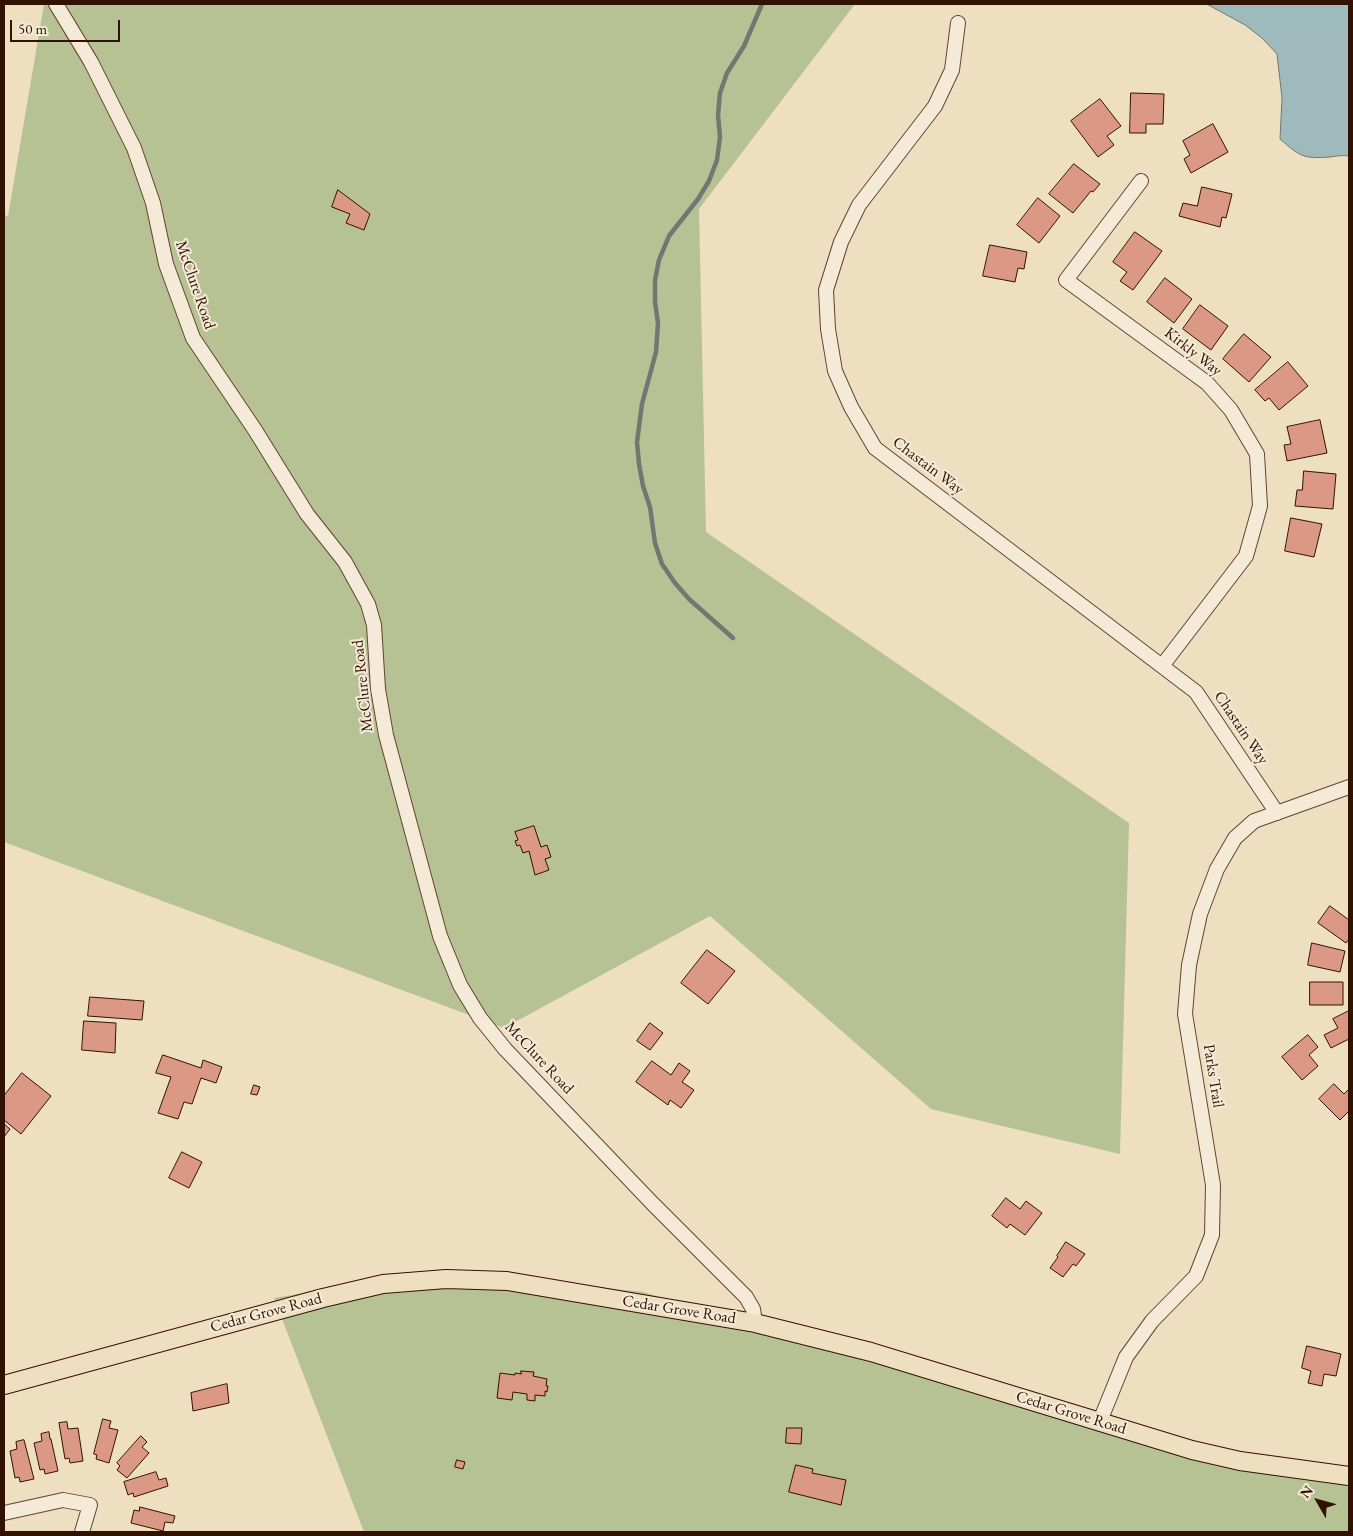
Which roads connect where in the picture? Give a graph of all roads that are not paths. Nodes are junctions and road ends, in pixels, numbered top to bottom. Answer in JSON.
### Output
{"nodes":[{"id":1,"x":56,"y":4,"type":"edge"},
{"id":2,"x":958,"y":23,"type":"dead end"},
{"id":3,"x":1141,"y":181,"type":"dead end"},
{"id":4,"x":1162,"y":666,"type":"junction"},
{"id":5,"x":1349,"y":787,"type":"edge"},
{"id":6,"x":1277,"y":813,"type":"junction"},
{"id":7,"x":755,"y":1323,"type":"junction"},
{"id":8,"x":4,"y":1385,"type":"edge"},
{"id":9,"x":1100,"y":1421,"type":"junction"},
{"id":10,"x":1349,"y":1476,"type":"edge"},
{"id":11,"x":4,"y":1513,"type":"edge"},
{"id":12,"x":82,"y":1532,"type":"edge"}],
"edges":[{"from":1,"to":7,"type":"street","name":"McClure Road"},
{"from":2,"to":4,"type":"street","name":"Chastain Way"},
{"from":3,"to":4,"type":"street","name":"Kirkly Way"},
{"from":4,"to":6,"type":"street","name":"Chastain Way"},
{"from":5,"to":6,"type":"street","name":"Parks Trail"},
{"from":6,"to":9,"type":"street","name":"Parks Trail"},
{"from":7,"to":8,"type":"main road","name":"Cedar Grove Road"},
{"from":7,"to":9,"type":"main road","name":"Cedar Grove Road"},
{"from":9,"to":10,"type":"main road","name":"Cedar Grove Road"},
{"from":11,"to":12,"type":"street"}]}
